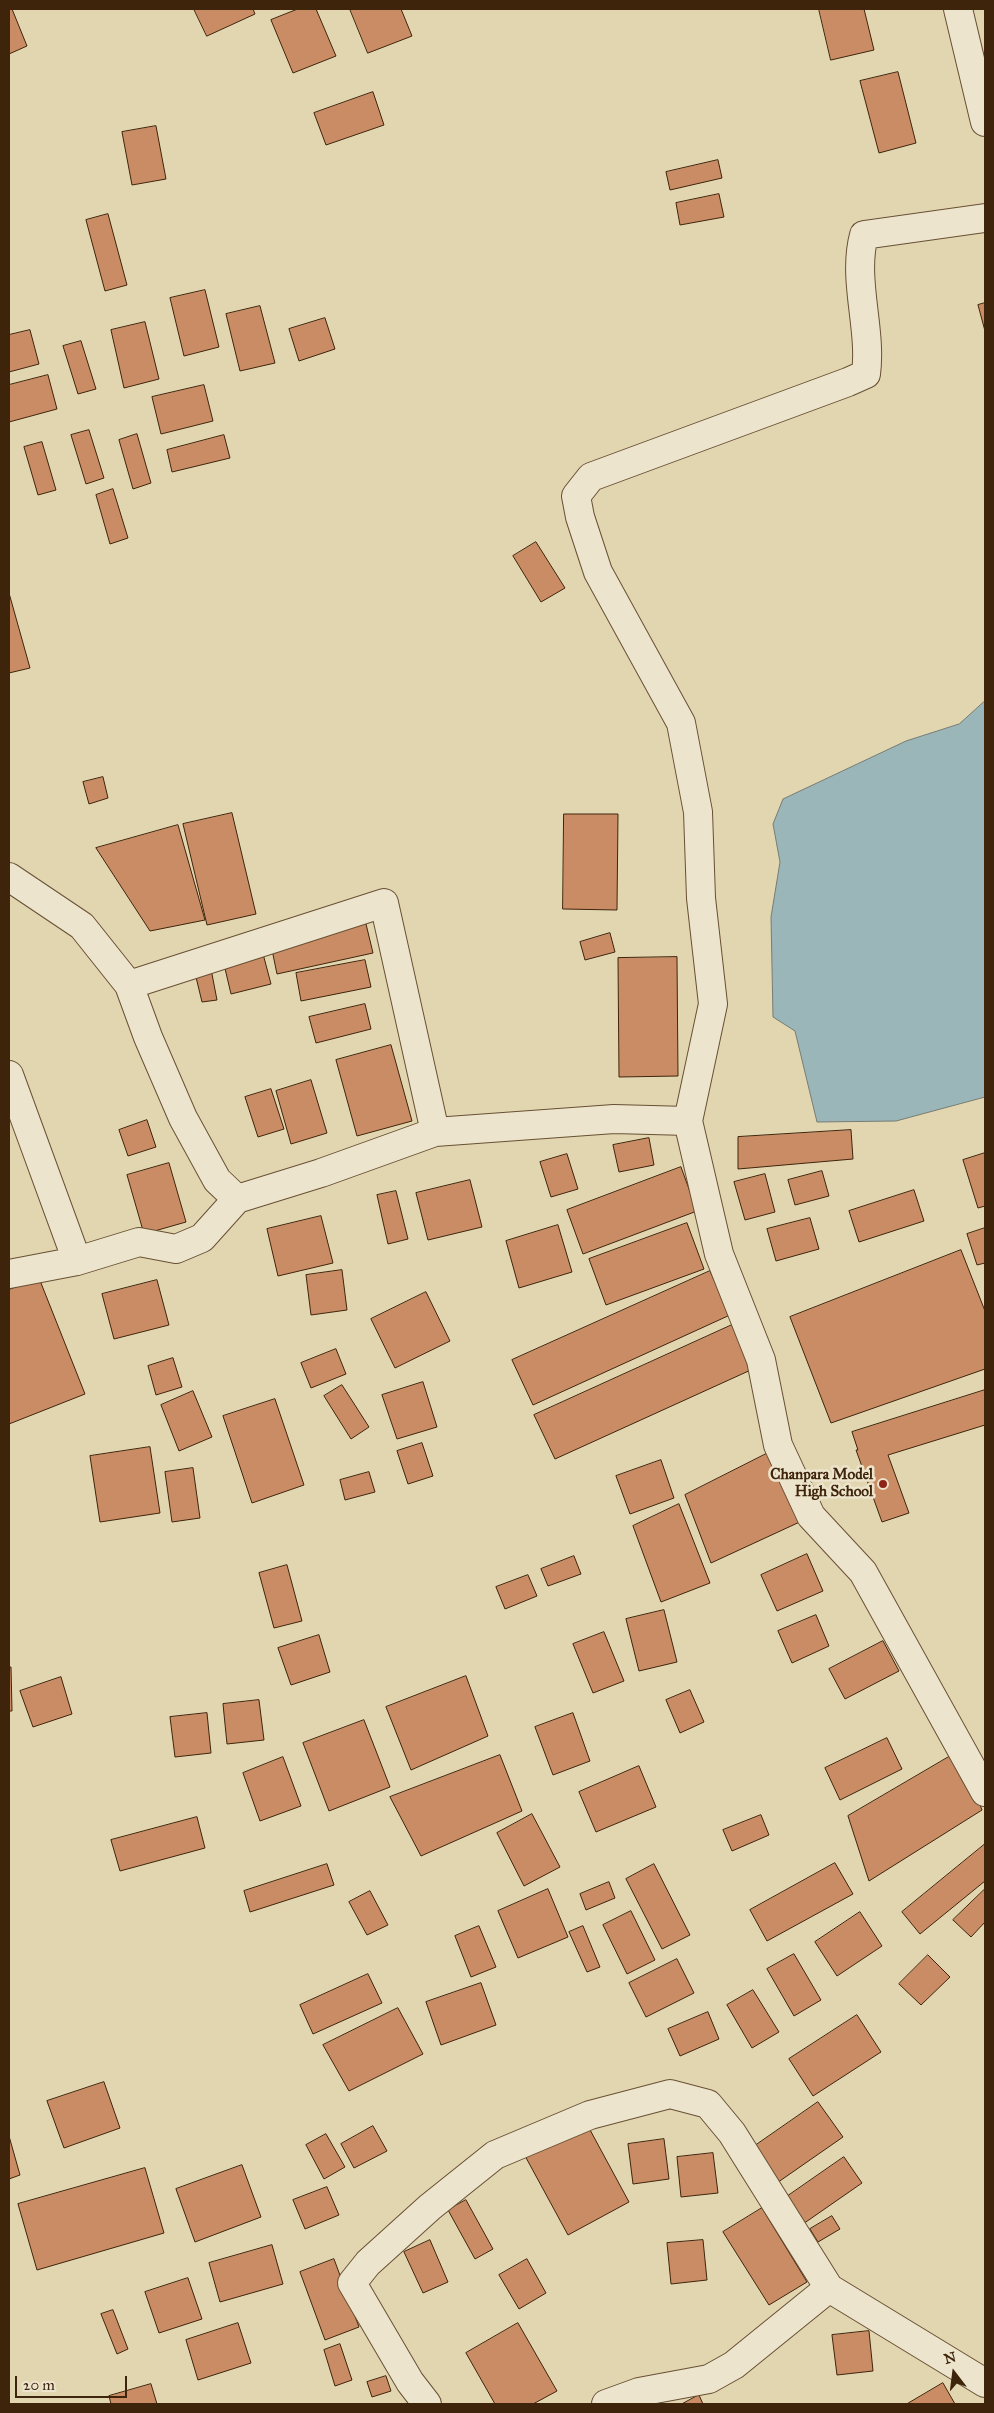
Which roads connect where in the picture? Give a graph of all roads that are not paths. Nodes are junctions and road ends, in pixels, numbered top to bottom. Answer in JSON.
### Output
{"nodes":[{"id":1,"x":958,"y":9,"type":"edge"},
{"id":2,"x":985,"y":122,"type":"edge"},
{"id":3,"x":985,"y":218,"type":"edge"},
{"id":4,"x":9,"y":877,"type":"edge"},
{"id":5,"x":129,"y":985,"type":"junction"},
{"id":6,"x":9,"y":1076,"type":"edge"},
{"id":7,"x":688,"y":1120,"type":"junction"},
{"id":8,"x":435,"y":1132,"type":"junction"},
{"id":9,"x":237,"y":1199,"type":"junction"},
{"id":10,"x":76,"y":1261,"type":"junction"},
{"id":11,"x":9,"y":1274,"type":"edge"},
{"id":12,"x":985,"y":1792,"type":"edge"},
{"id":13,"x":829,"y":2288,"type":"junction"},
{"id":14,"x":985,"y":2383,"type":"edge"},
{"id":15,"x":427,"y":2404,"type":"edge"},
{"id":16,"x":606,"y":2404,"type":"edge"}],
"edges":[{"from":1,"to":2,"type":"street"},
{"from":3,"to":7,"type":"street"},
{"from":4,"to":5,"type":"street"},
{"from":5,"to":8,"type":"street"},
{"from":5,"to":9,"type":"street"},
{"from":6,"to":10,"type":"street"},
{"from":7,"to":8,"type":"street"},
{"from":7,"to":12,"type":"street"},
{"from":8,"to":9,"type":"street"},
{"from":9,"to":10,"type":"street"},
{"from":10,"to":11,"type":"street"},
{"from":13,"to":14,"type":"street"},
{"from":13,"to":15,"type":"street"},
{"from":13,"to":16,"type":"street"}]}
